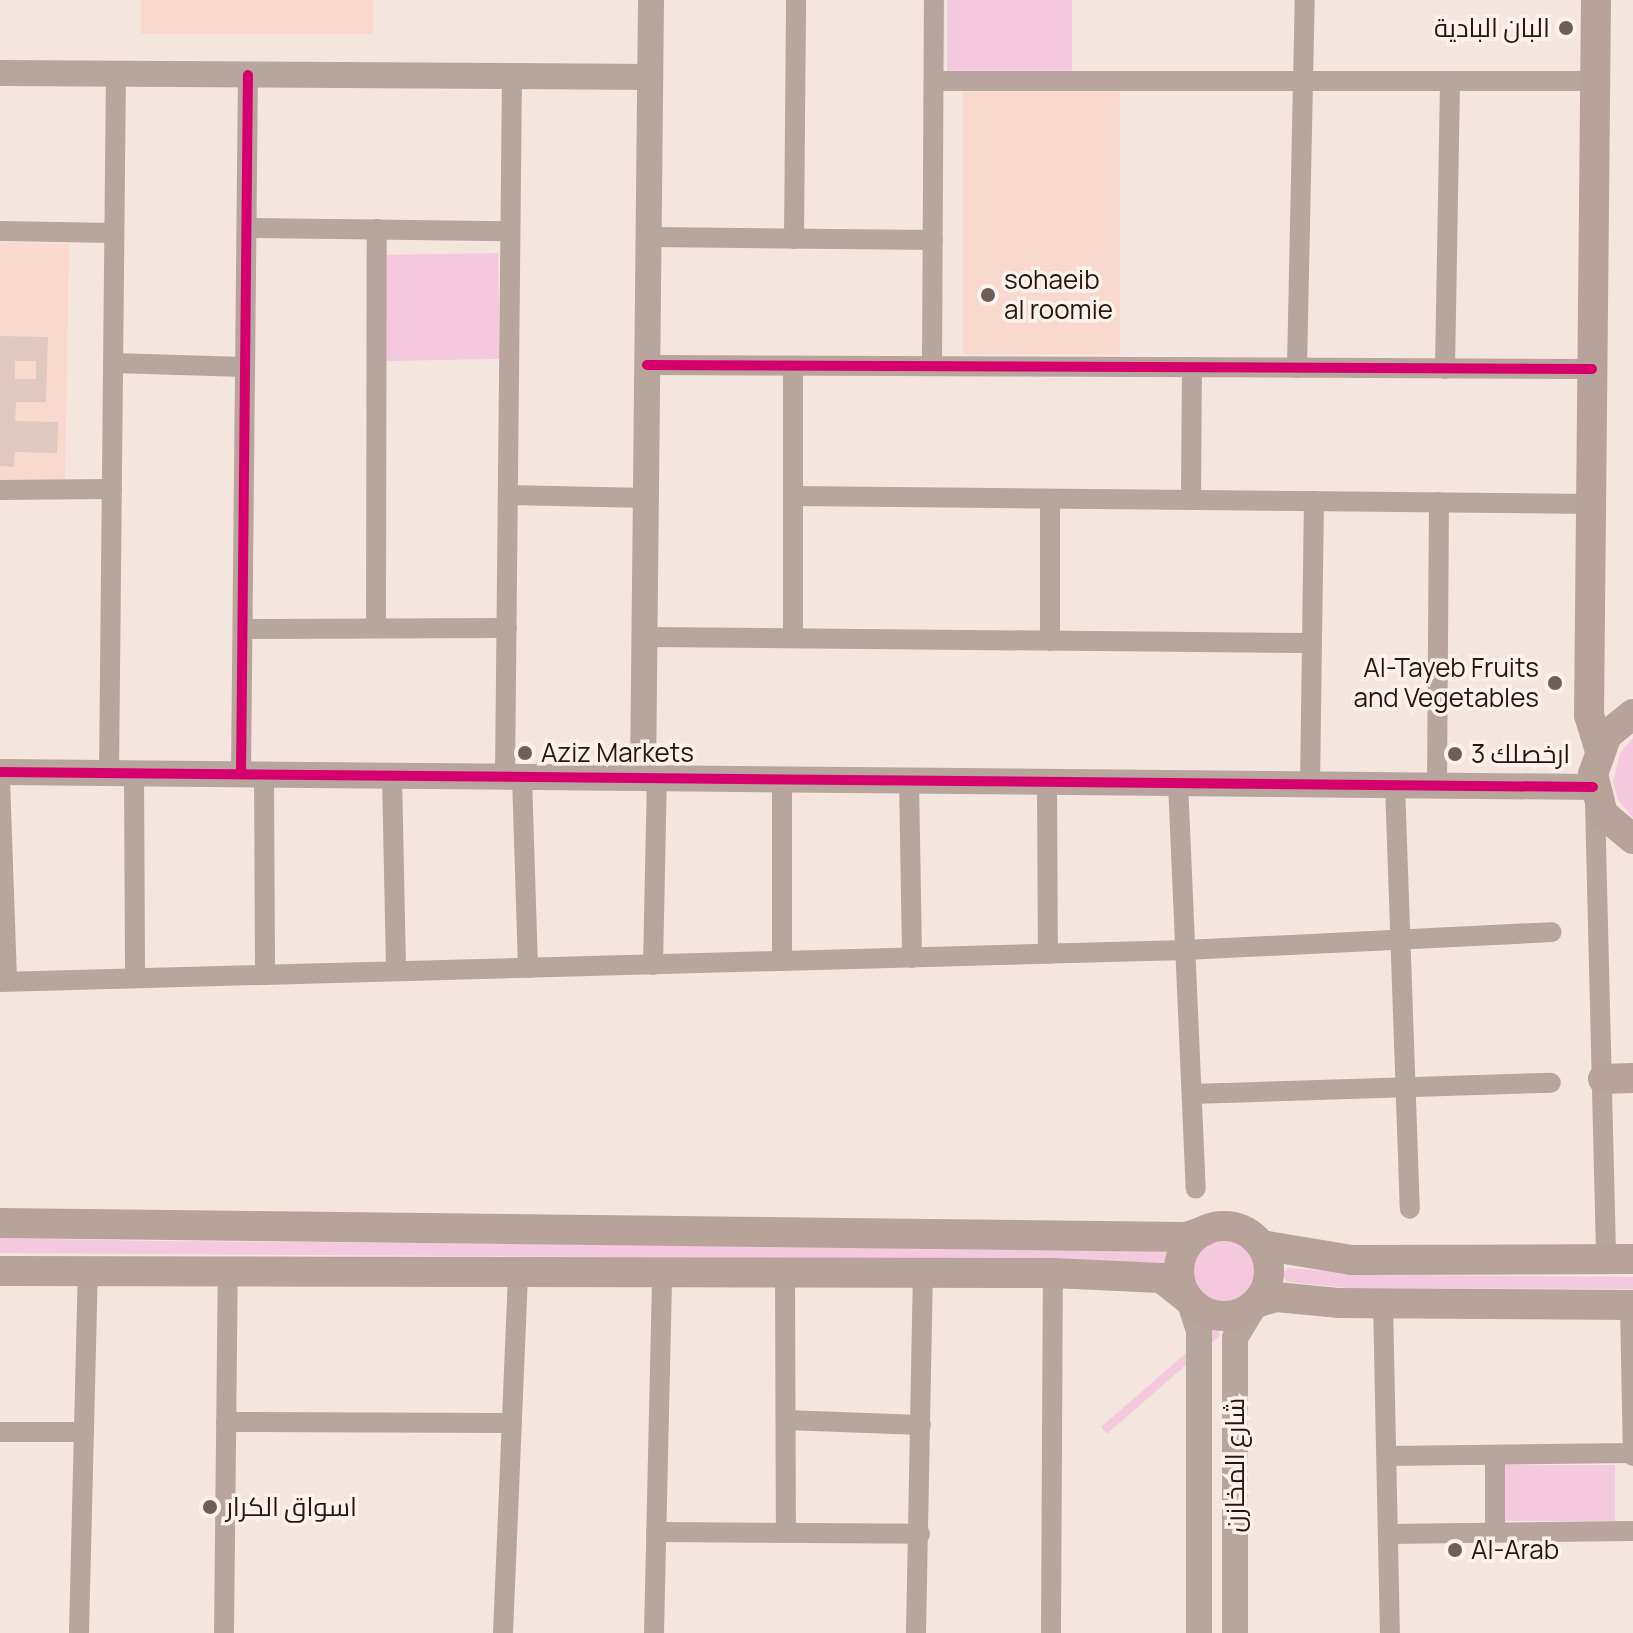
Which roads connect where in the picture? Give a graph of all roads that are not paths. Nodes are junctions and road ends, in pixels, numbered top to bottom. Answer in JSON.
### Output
{"nodes":[{"id":1,"x":651,"y":0,"type":"edge"},
{"id":2,"x":796,"y":0,"type":"edge"},
{"id":3,"x":934,"y":0,"type":"edge"},
{"id":4,"x":1305,"y":0,"type":"edge"},
{"id":5,"x":1596,"y":0,"type":"edge"},
{"id":6,"x":0,"y":73,"type":"edge"},
{"id":7,"x":116,"y":74,"type":"junction"},
{"id":8,"x":248,"y":75,"type":"junction"},
{"id":9,"x":512,"y":76,"type":"junction"},
{"id":10,"x":650,"y":77,"type":"junction"},
{"id":11,"x":934,"y":81,"type":"junction"},
{"id":12,"x":1303,"y":81,"type":"junction"},
{"id":13,"x":1450,"y":81,"type":"junction"},
{"id":14,"x":1595,"y":81,"type":"junction"},
{"id":15,"x":247,"y":228,"type":"junction"},
{"id":16,"x":377,"y":229,"type":"junction"},
{"id":17,"x":0,"y":231,"type":"edge"},
{"id":18,"x":510,"y":231,"type":"junction"},
{"id":19,"x":114,"y":233,"type":"junction"},
{"id":20,"x":649,"y":237,"type":"junction"},
{"id":21,"x":794,"y":239,"type":"junction"},
{"id":22,"x":933,"y":240,"type":"junction"},
{"id":23,"x":113,"y":363,"type":"junction"},
{"id":24,"x":647,"y":365,"type":"junction"},
{"id":25,"x":793,"y":366,"type":"junction"},
{"id":26,"x":932,"y":366,"type":"junction"},
{"id":27,"x":245,"y":367,"type":"junction"},
{"id":28,"x":1192,"y":367,"type":"junction"},
{"id":29,"x":1297,"y":368,"type":"junction"},
{"id":30,"x":1445,"y":369,"type":"junction"},
{"id":31,"x":1592,"y":369,"type":"junction"},
{"id":32,"x":112,"y":489,"type":"junction"},
{"id":33,"x":0,"y":490,"type":"edge"},
{"id":34,"x":508,"y":495,"type":"junction"},
{"id":35,"x":793,"y":496,"type":"junction"},
{"id":36,"x":646,"y":498,"type":"junction"},
{"id":37,"x":1050,"y":499,"type":"junction"},
{"id":38,"x":1191,"y":500,"type":"junction"},
{"id":39,"x":1314,"y":501,"type":"junction"},
{"id":40,"x":1439,"y":502,"type":"junction"},
{"id":41,"x":1591,"y":504,"type":"junction"},
{"id":42,"x":376,"y":628,"type":"junction"},
{"id":43,"x":507,"y":628,"type":"junction"},
{"id":44,"x":243,"y":629,"type":"junction"},
{"id":45,"x":645,"y":637,"type":"junction"},
{"id":46,"x":793,"y":638,"type":"junction"},
{"id":47,"x":1050,"y":641,"type":"junction"},
{"id":48,"x":1312,"y":643,"type":"junction"},
{"id":49,"x":1633,"y":714,"type":"edge"},
{"id":50,"x":1599,"y":747,"type":"junction"},
{"id":51,"x":0,"y":772,"type":"edge"},
{"id":52,"x":121,"y":773,"type":"junction"},
{"id":53,"x":253,"y":774,"type":"junction"},
{"id":54,"x":392,"y":776,"type":"junction"},
{"id":55,"x":513,"y":777,"type":"junction"},
{"id":56,"x":650,"y":778,"type":"junction"},
{"id":57,"x":0,"y":779,"type":"edge"},
{"id":58,"x":782,"y":779,"type":"junction"},
{"id":59,"x":909,"y":781,"type":"junction"},
{"id":60,"x":1047,"y":782,"type":"junction"},
{"id":61,"x":1178,"y":783,"type":"junction"},
{"id":62,"x":1310,"y":785,"type":"junction"},
{"id":63,"x":1395,"y":785,"type":"junction"},
{"id":64,"x":1437,"y":786,"type":"junction"},
{"id":65,"x":1594,"y":791,"type":"junction"},
{"id":66,"x":1633,"y":839,"type":"edge"},
{"id":67,"x":1552,"y":932,"type":"dead end"},
{"id":68,"x":1401,"y":940,"type":"junction"},
{"id":69,"x":1186,"y":950,"type":"junction"},
{"id":70,"x":1048,"y":954,"type":"junction"},
{"id":71,"x":912,"y":958,"type":"junction"},
{"id":72,"x":782,"y":961,"type":"junction"},
{"id":73,"x":653,"y":965,"type":"junction"},
{"id":74,"x":528,"y":968,"type":"junction"},
{"id":75,"x":396,"y":971,"type":"junction"},
{"id":76,"x":265,"y":975,"type":"junction"},
{"id":77,"x":135,"y":978,"type":"junction"},
{"id":78,"x":4,"y":982,"type":"edge"},
{"id":79,"x":1633,"y":1078,"type":"edge"},
{"id":80,"x":1603,"y":1079,"type":"junction"},
{"id":81,"x":1551,"y":1083,"type":"dead end"},
{"id":82,"x":1406,"y":1087,"type":"junction"},
{"id":83,"x":1192,"y":1094,"type":"junction"},
{"id":84,"x":1196,"y":1189,"type":"dead end"},
{"id":85,"x":1410,"y":1209,"type":"dead end"},
{"id":86,"x":0,"y":1223,"type":"edge"},
{"id":87,"x":1204,"y":1231,"type":"junction"},
{"id":88,"x":1261,"y":1245,"type":"junction"},
{"id":89,"x":1619,"y":1259,"type":"edge"},
{"id":90,"x":0,"y":1271,"type":"edge"},
{"id":91,"x":88,"y":1271,"type":"junction"},
{"id":92,"x":228,"y":1271,"type":"junction"},
{"id":93,"x":518,"y":1272,"type":"junction"},
{"id":94,"x":662,"y":1272,"type":"junction"},
{"id":95,"x":785,"y":1273,"type":"junction"},
{"id":96,"x":923,"y":1273,"type":"junction"},
{"id":97,"x":1053,"y":1273,"type":"junction"},
{"id":98,"x":1189,"y":1300,"type":"junction"},
{"id":99,"x":1256,"y":1303,"type":"junction"},
{"id":100,"x":1383,"y":1303,"type":"junction"},
{"id":101,"x":1632,"y":1305,"type":"edge"},
{"id":102,"x":786,"y":1420,"type":"junction"},
{"id":103,"x":226,"y":1422,"type":"junction"},
{"id":104,"x":512,"y":1423,"type":"junction"},
{"id":105,"x":921,"y":1425,"type":"junction"},
{"id":106,"x":0,"y":1432,"type":"edge"},
{"id":107,"x":84,"y":1432,"type":"junction"},
{"id":108,"x":1633,"y":1454,"type":"edge"},
{"id":109,"x":1495,"y":1455,"type":"junction"},
{"id":110,"x":1389,"y":1456,"type":"junction"},
{"id":111,"x":1199,"y":1483,"type":"junction"},
{"id":112,"x":1235,"y":1485,"type":"junction"},
{"id":113,"x":1199,"y":1512,"type":"junction"},
{"id":114,"x":1235,"y":1513,"type":"junction"},
{"id":115,"x":1495,"y":1531,"type":"junction"},
{"id":116,"x":1633,"y":1531,"type":"edge"},
{"id":117,"x":656,"y":1532,"type":"junction"},
{"id":118,"x":786,"y":1532,"type":"junction"},
{"id":119,"x":920,"y":1534,"type":"junction"},
{"id":120,"x":1390,"y":1534,"type":"junction"},
{"id":121,"x":79,"y":1633,"type":"edge"},
{"id":122,"x":224,"y":1633,"type":"edge"},
{"id":123,"x":503,"y":1633,"type":"edge"},
{"id":124,"x":654,"y":1633,"type":"edge"},
{"id":125,"x":916,"y":1633,"type":"edge"},
{"id":126,"x":1051,"y":1633,"type":"edge"},
{"id":127,"x":1199,"y":1633,"type":"edge"},
{"id":128,"x":1235,"y":1633,"type":"edge"},
{"id":129,"x":1390,"y":1633,"type":"edge"}],
"edges":[{"from":1,"to":10,"type":"street"},
{"from":2,"to":21,"type":"street"},
{"from":3,"to":11,"type":"street"},
{"from":4,"to":12,"type":"street"},
{"from":5,"to":14,"type":"main road"},
{"from":6,"to":7,"type":"street"},
{"from":7,"to":8,"type":"street"},
{"from":7,"to":19,"type":"street"},
{"from":8,"to":9,"type":"street"},
{"from":8,"to":15,"type":"street"},
{"from":9,"to":10,"type":"street"},
{"from":9,"to":18,"type":"street"},
{"from":10,"to":20,"type":"street"},
{"from":11,"to":12,"type":"street"},
{"from":11,"to":22,"type":"street"},
{"from":12,"to":13,"type":"street"},
{"from":12,"to":29,"type":"street"},
{"from":13,"to":14,"type":"street"},
{"from":13,"to":30,"type":"street"},
{"from":14,"to":31,"type":"main road"},
{"from":15,"to":16,"type":"street"},
{"from":15,"to":27,"type":"street"},
{"from":16,"to":18,"type":"street"},
{"from":16,"to":42,"type":"street"},
{"from":17,"to":19,"type":"street"},
{"from":18,"to":34,"type":"street"},
{"from":19,"to":23,"type":"street"},
{"from":20,"to":21,"type":"street"},
{"from":20,"to":24,"type":"street"},
{"from":21,"to":22,"type":"street"},
{"from":22,"to":26,"type":"street"},
{"from":23,"to":27,"type":"street"},
{"from":23,"to":32,"type":"street"},
{"from":24,"to":25,"type":"street"},
{"from":24,"to":36,"type":"street"},
{"from":25,"to":26,"type":"street"},
{"from":25,"to":35,"type":"street"},
{"from":26,"to":28,"type":"street"},
{"from":27,"to":44,"type":"street"},
{"from":28,"to":29,"type":"street"},
{"from":28,"to":38,"type":"street"},
{"from":29,"to":30,"type":"street"},
{"from":30,"to":31,"type":"street"},
{"from":31,"to":41,"type":"main road"},
{"from":32,"to":33,"type":"street"},
{"from":32,"to":52,"type":"street"},
{"from":34,"to":36,"type":"street"},
{"from":34,"to":43,"type":"street"},
{"from":35,"to":37,"type":"street"},
{"from":35,"to":46,"type":"street"},
{"from":36,"to":45,"type":"street"},
{"from":37,"to":38,"type":"street"},
{"from":37,"to":47,"type":"street"},
{"from":38,"to":39,"type":"street"},
{"from":39,"to":40,"type":"street"},
{"from":39,"to":48,"type":"street"},
{"from":40,"to":41,"type":"street"},
{"from":40,"to":64,"type":"street"},
{"from":41,"to":50,"type":"main road"},
{"from":42,"to":43,"type":"street"},
{"from":42,"to":44,"type":"street"},
{"from":43,"to":55,"type":"street"},
{"from":44,"to":53,"type":"street"},
{"from":45,"to":46,"type":"street"},
{"from":45,"to":56,"type":"street"},
{"from":46,"to":47,"type":"street"},
{"from":47,"to":48,"type":"street"},
{"from":48,"to":62,"type":"street"},
{"from":49,"to":50,"type":"main road"},
{"from":50,"to":65,"type":"main road"},
{"from":51,"to":52,"type":"street"},
{"from":52,"to":53,"type":"street"},
{"from":52,"to":77,"type":"street"},
{"from":53,"to":54,"type":"street"},
{"from":53,"to":76,"type":"street"},
{"from":54,"to":55,"type":"street"},
{"from":54,"to":75,"type":"street"},
{"from":55,"to":56,"type":"street"},
{"from":55,"to":74,"type":"street"},
{"from":56,"to":58,"type":"street"},
{"from":56,"to":73,"type":"street"},
{"from":57,"to":78,"type":"street"},
{"from":58,"to":59,"type":"street"},
{"from":58,"to":72,"type":"street"},
{"from":59,"to":60,"type":"street"},
{"from":59,"to":71,"type":"street"},
{"from":60,"to":61,"type":"street"},
{"from":60,"to":70,"type":"street"},
{"from":61,"to":62,"type":"street"},
{"from":61,"to":69,"type":"street"},
{"from":62,"to":63,"type":"street"},
{"from":63,"to":64,"type":"street"},
{"from":63,"to":68,"type":"street"},
{"from":64,"to":65,"type":"street"},
{"from":65,"to":66,"type":"main road"},
{"from":65,"to":80,"type":"street"},
{"from":67,"to":68,"type":"street"},
{"from":68,"to":69,"type":"street"},
{"from":68,"to":82,"type":"street"},
{"from":69,"to":70,"type":"street"},
{"from":69,"to":83,"type":"street"},
{"from":70,"to":71,"type":"street"},
{"from":71,"to":72,"type":"street"},
{"from":72,"to":73,"type":"street"},
{"from":73,"to":74,"type":"street"},
{"from":74,"to":75,"type":"street"},
{"from":75,"to":76,"type":"street"},
{"from":76,"to":77,"type":"street"},
{"from":77,"to":78,"type":"street"},
{"from":79,"to":80,"type":"main road"},
{"from":80,"to":89,"type":"street"},
{"from":81,"to":82,"type":"street"},
{"from":82,"to":83,"type":"street"},
{"from":82,"to":85,"type":"street"},
{"from":83,"to":84,"type":"street"},
{"from":86,"to":87,"type":"main road"},
{"from":87,"to":88,"type":"main road"},
{"from":87,"to":98,"type":"main road"},
{"from":88,"to":89,"type":"main road"},
{"from":88,"to":99,"type":"main road"},
{"from":90,"to":91,"type":"main road"},
{"from":91,"to":92,"type":"main road"},
{"from":91,"to":107,"type":"street"},
{"from":92,"to":93,"type":"main road"},
{"from":92,"to":103,"type":"street"},
{"from":93,"to":94,"type":"main road"},
{"from":93,"to":104,"type":"street"},
{"from":94,"to":95,"type":"main road"},
{"from":94,"to":117,"type":"street"},
{"from":95,"to":96,"type":"main road"},
{"from":95,"to":102,"type":"street"},
{"from":96,"to":97,"type":"main road"},
{"from":96,"to":105,"type":"street"},
{"from":97,"to":98,"type":"main road"},
{"from":97,"to":126,"type":"street"},
{"from":98,"to":99,"type":"main road"},
{"from":98,"to":111,"type":"street","name":"شارع المخازن"},
{"from":99,"to":100,"type":"main road"},
{"from":99,"to":112,"type":"street","name":"شارع المخازن"},
{"from":100,"to":101,"type":"main road"},
{"from":100,"to":110,"type":"street"},
{"from":101,"to":108,"type":"street"},
{"from":102,"to":105,"type":"street"},
{"from":102,"to":118,"type":"street"},
{"from":103,"to":104,"type":"street"},
{"from":103,"to":122,"type":"street"},
{"from":104,"to":123,"type":"street"},
{"from":105,"to":119,"type":"street"},
{"from":106,"to":107,"type":"street"},
{"from":107,"to":121,"type":"street"},
{"from":108,"to":109,"type":"street"},
{"from":109,"to":110,"type":"street"},
{"from":109,"to":115,"type":"street"},
{"from":110,"to":120,"type":"street"},
{"from":111,"to":112,"type":"street"},
{"from":111,"to":113,"type":"street","name":"شارع المخازن"},
{"from":112,"to":114,"type":"street","name":"شارع المخازن"},
{"from":113,"to":114,"type":"street"},
{"from":113,"to":127,"type":"street","name":"شارع المخازن"},
{"from":114,"to":128,"type":"street","name":"شارع المخازن"},
{"from":115,"to":116,"type":"street"},
{"from":115,"to":120,"type":"street"},
{"from":117,"to":118,"type":"street"},
{"from":117,"to":124,"type":"street"},
{"from":118,"to":119,"type":"street"},
{"from":119,"to":125,"type":"street"},
{"from":120,"to":129,"type":"street"}]}
